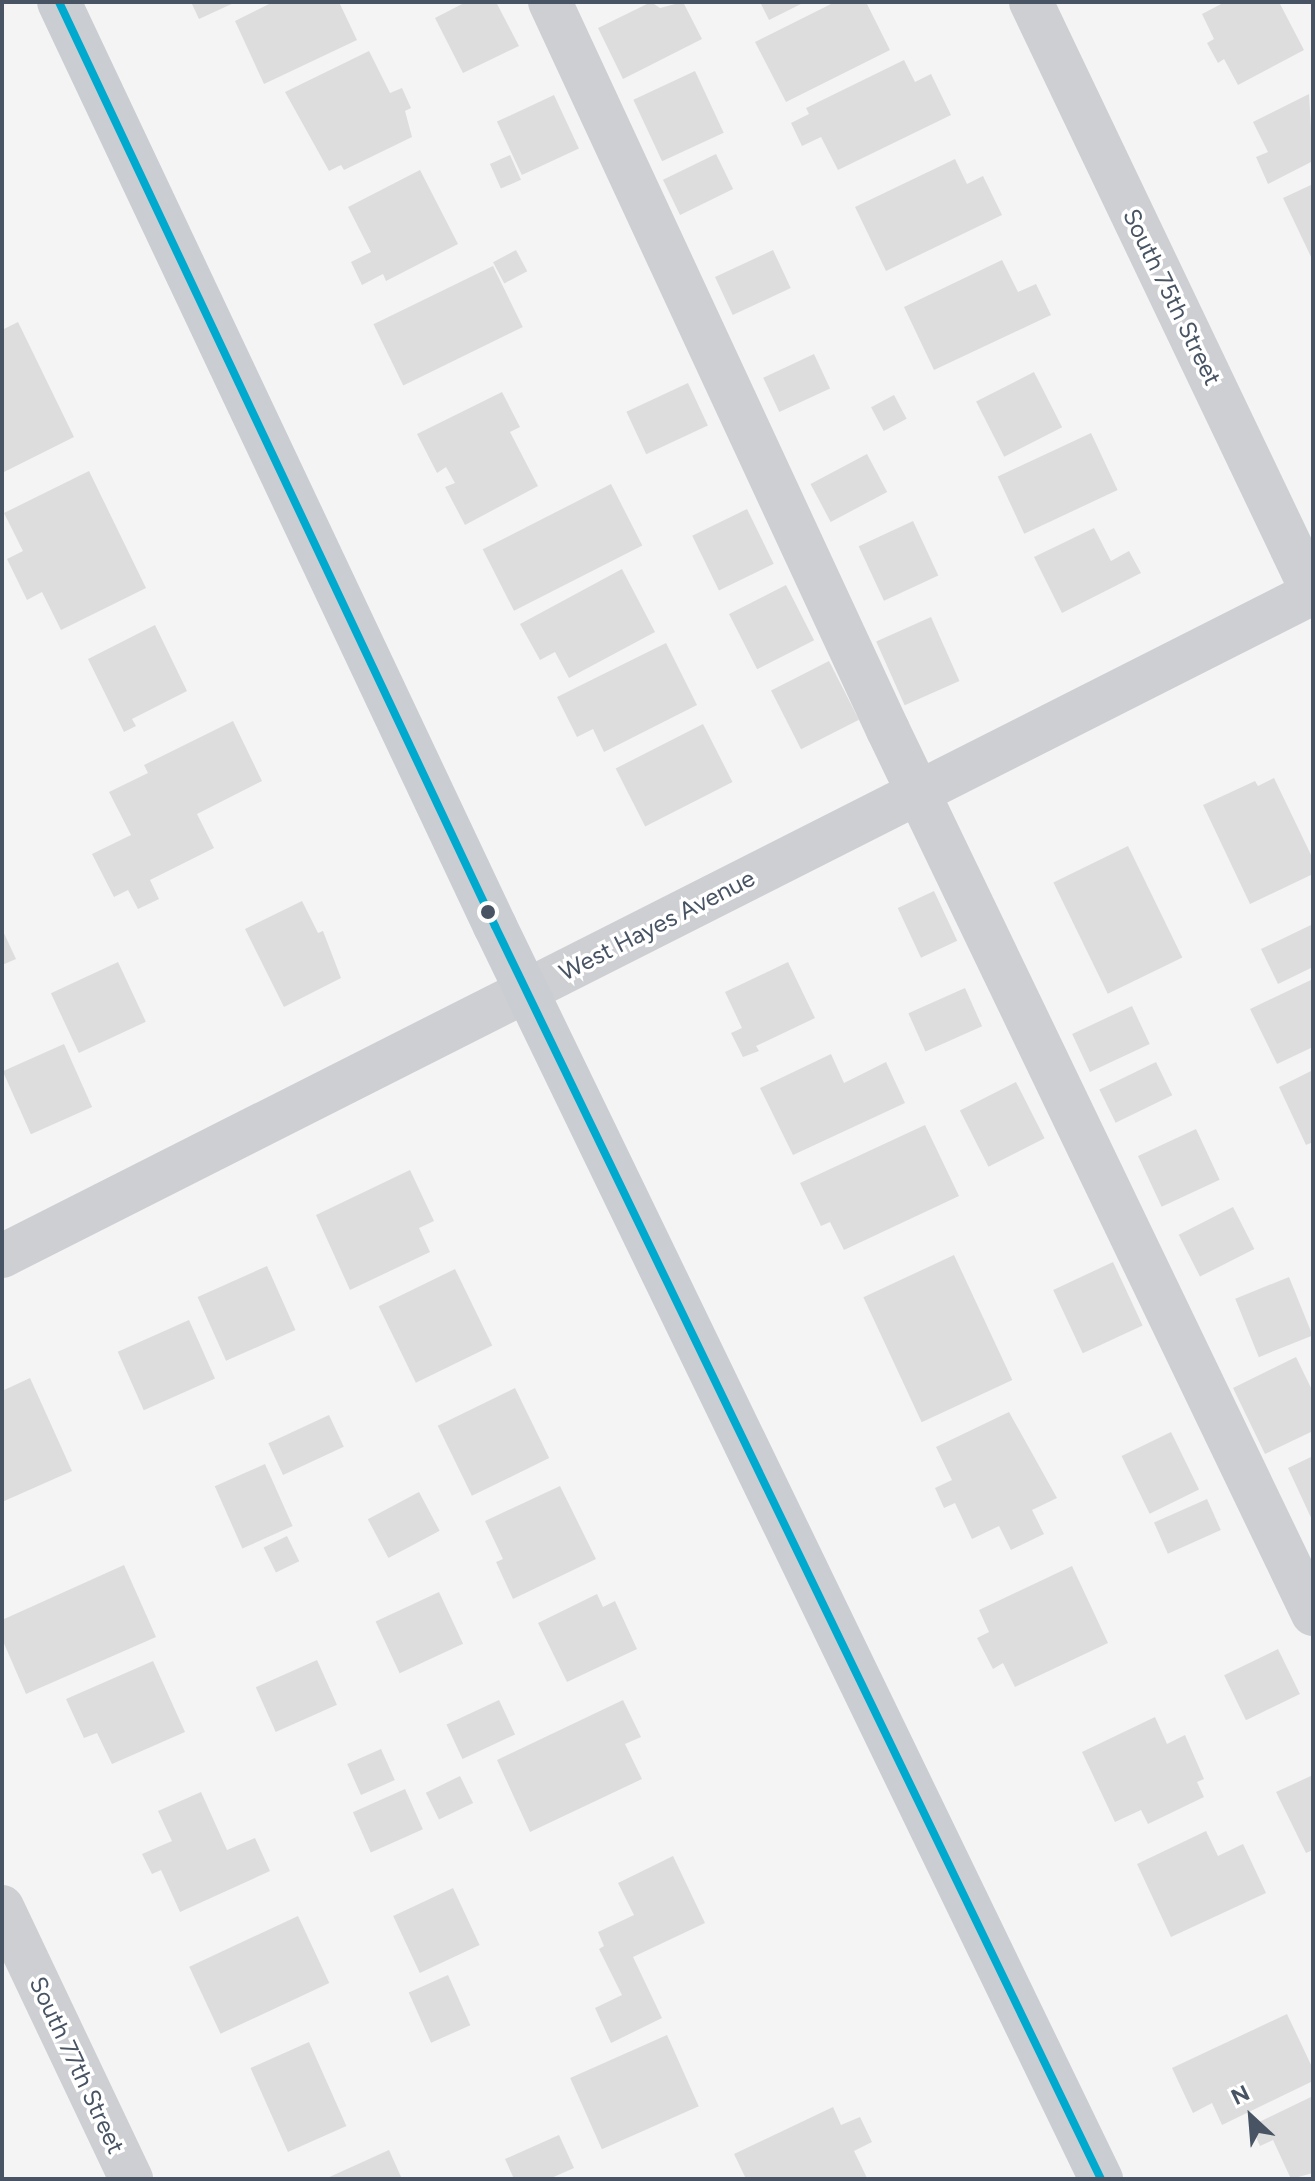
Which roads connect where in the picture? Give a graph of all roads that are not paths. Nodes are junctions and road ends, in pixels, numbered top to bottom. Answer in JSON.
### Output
{"nodes":[{"id":1,"x":59,"y":2,"type":"edge"},
{"id":2,"x":550,"y":2,"type":"edge"},
{"id":3,"x":1031,"y":2,"type":"edge"},
{"id":4,"x":1313,"y":593,"type":"edge"},
{"id":5,"x":918,"y":794,"type":"junction"},
{"id":6,"x":527,"y":990,"type":"junction"},
{"id":7,"x":2,"y":1256,"type":"edge"},
{"id":8,"x":1313,"y":1614,"type":"edge"},
{"id":9,"x":2,"y":1907,"type":"edge"},
{"id":10,"x":131,"y":2179,"type":"edge"},
{"id":11,"x":1101,"y":2179,"type":"edge"}],
"edges":[{"from":1,"to":6,"type":"main road"},
{"from":2,"to":5,"type":"street"},
{"from":3,"to":4,"type":"street","name":"South 75th Street"},
{"from":4,"to":5,"type":"street","name":"West Hayes Avenue"},
{"from":5,"to":6,"type":"street","name":"West Hayes Avenue"},
{"from":5,"to":8,"type":"street"},
{"from":6,"to":7,"type":"street","name":"West Hayes Avenue"},
{"from":6,"to":11,"type":"main road"},
{"from":9,"to":10,"type":"street","name":"South 77th Street"}]}
